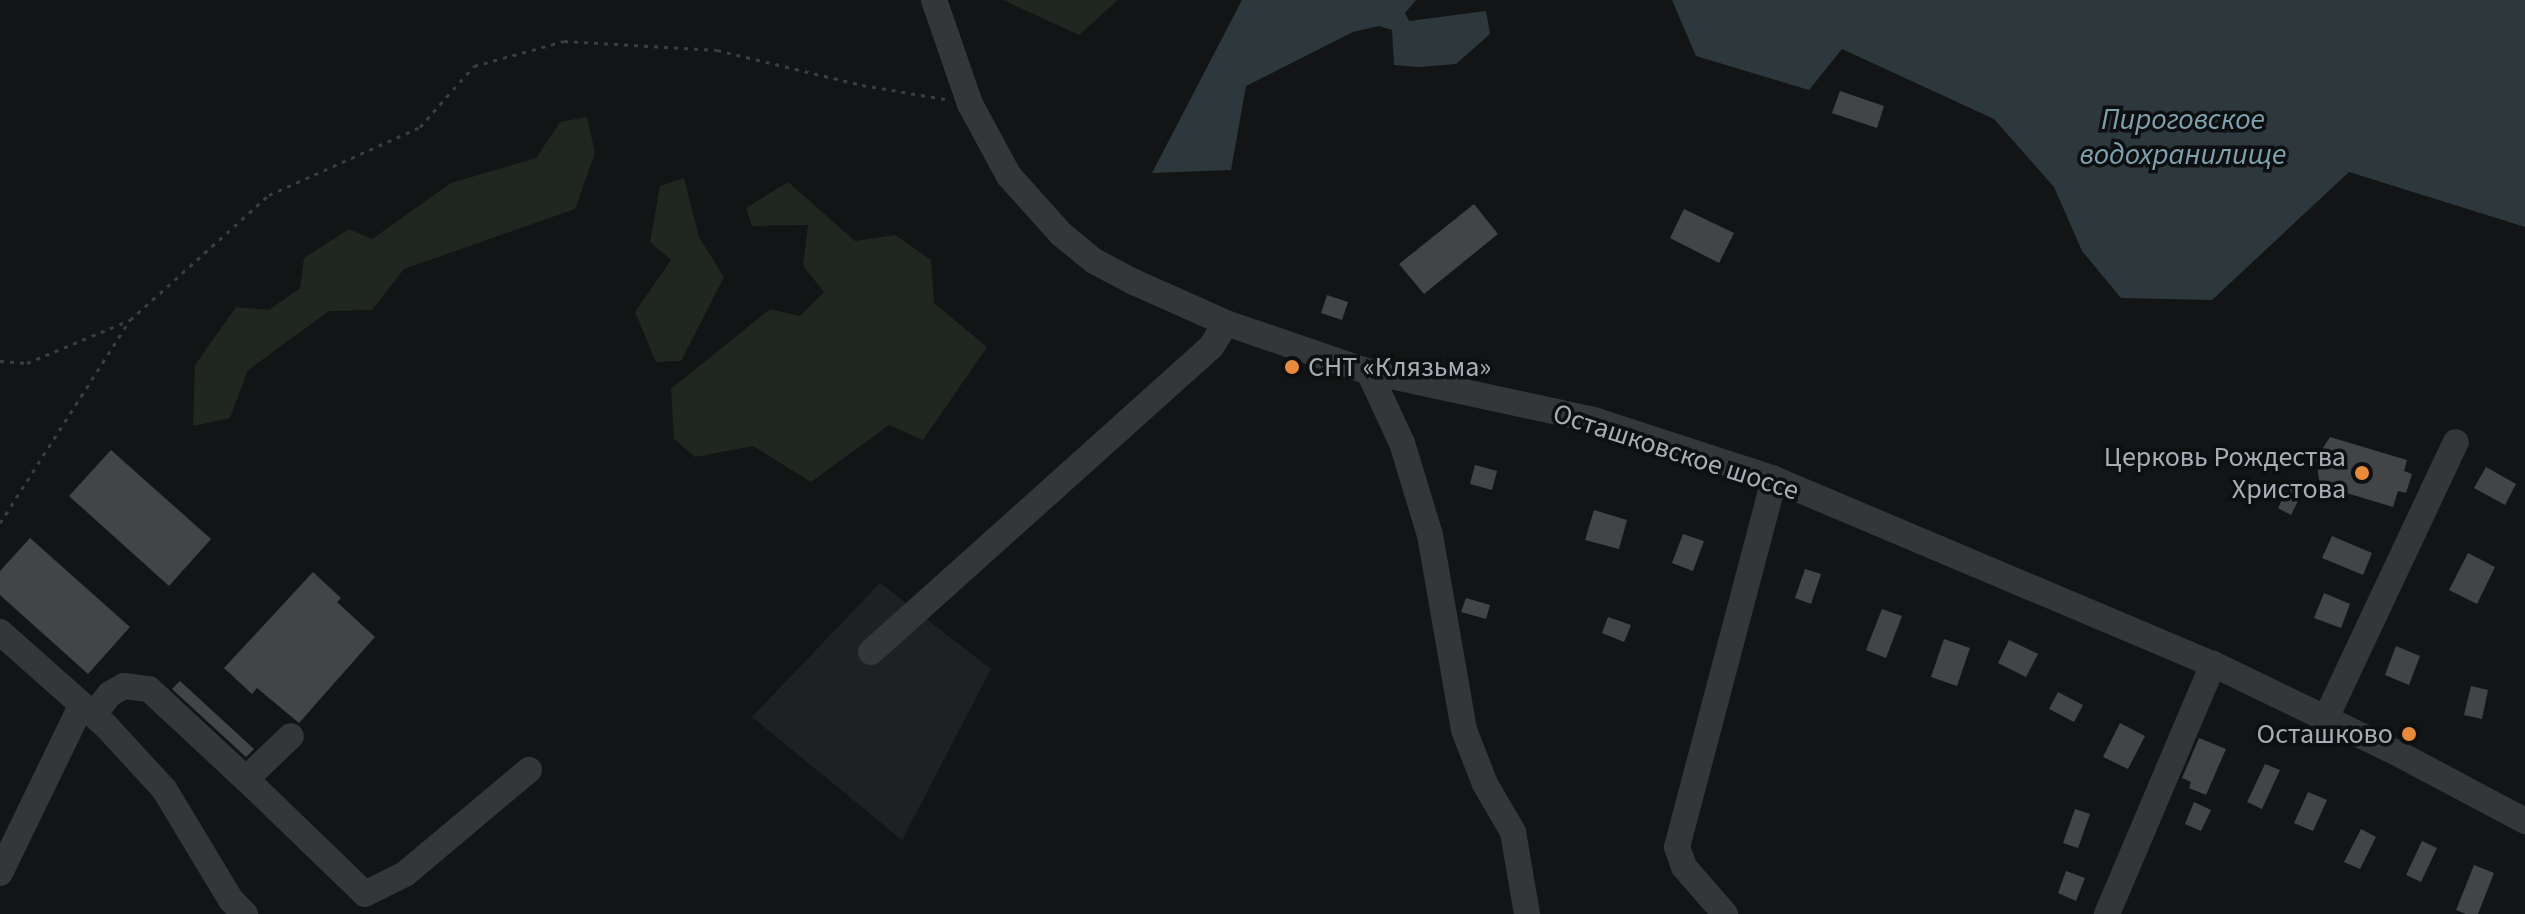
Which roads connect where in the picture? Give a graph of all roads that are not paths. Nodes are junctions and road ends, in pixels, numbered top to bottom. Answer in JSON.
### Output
{"nodes":[{"id":1,"x":934,"y":0,"type":"edge"},
{"id":2,"x":1226,"y":323,"type":"junction"},
{"id":3,"x":1369,"y":372,"type":"junction"},
{"id":4,"x":2456,"y":442,"type":"dead end"},
{"id":5,"x":1774,"y":479,"type":"junction"},
{"id":6,"x":0,"y":632,"type":"edge"},
{"id":7,"x":871,"y":652,"type":"dead end"},
{"id":8,"x":2213,"y":664,"type":"junction"},
{"id":9,"x":93,"y":716,"type":"junction"},
{"id":10,"x":2325,"y":720,"type":"junction"},
{"id":11,"x":291,"y":736,"type":"dead end"},
{"id":12,"x":529,"y":770,"type":"dead end"},
{"id":13,"x":246,"y":779,"type":"junction"},
{"id":14,"x":2525,"y":821,"type":"edge"},
{"id":15,"x":0,"y":873,"type":"edge"},
{"id":16,"x":235,"y":909,"type":"edge"},
{"id":17,"x":1527,"y":914,"type":"edge"},
{"id":18,"x":1725,"y":914,"type":"edge"},
{"id":19,"x":2107,"y":914,"type":"edge"}],
"edges":[{"from":1,"to":2,"type":"street","name":"Осташковское шоссе"},
{"from":2,"to":3,"type":"street","name":"Осташковское шоссе"},
{"from":2,"to":7,"type":"street"},
{"from":3,"to":5,"type":"street","name":"Осташковское шоссе"},
{"from":3,"to":17,"type":"street"},
{"from":4,"to":10,"type":"street"},
{"from":5,"to":8,"type":"street","name":"Осташковское шоссе"},
{"from":5,"to":18,"type":"street"},
{"from":6,"to":9,"type":"street"},
{"from":8,"to":10,"type":"street","name":"Осташковское шоссе"},
{"from":8,"to":19,"type":"street"},
{"from":9,"to":13,"type":"street"},
{"from":9,"to":15,"type":"street"},
{"from":9,"to":16,"type":"street"},
{"from":10,"to":14,"type":"street","name":"Осташковское шоссе"},
{"from":11,"to":13,"type":"street"},
{"from":12,"to":13,"type":"street"}]}
